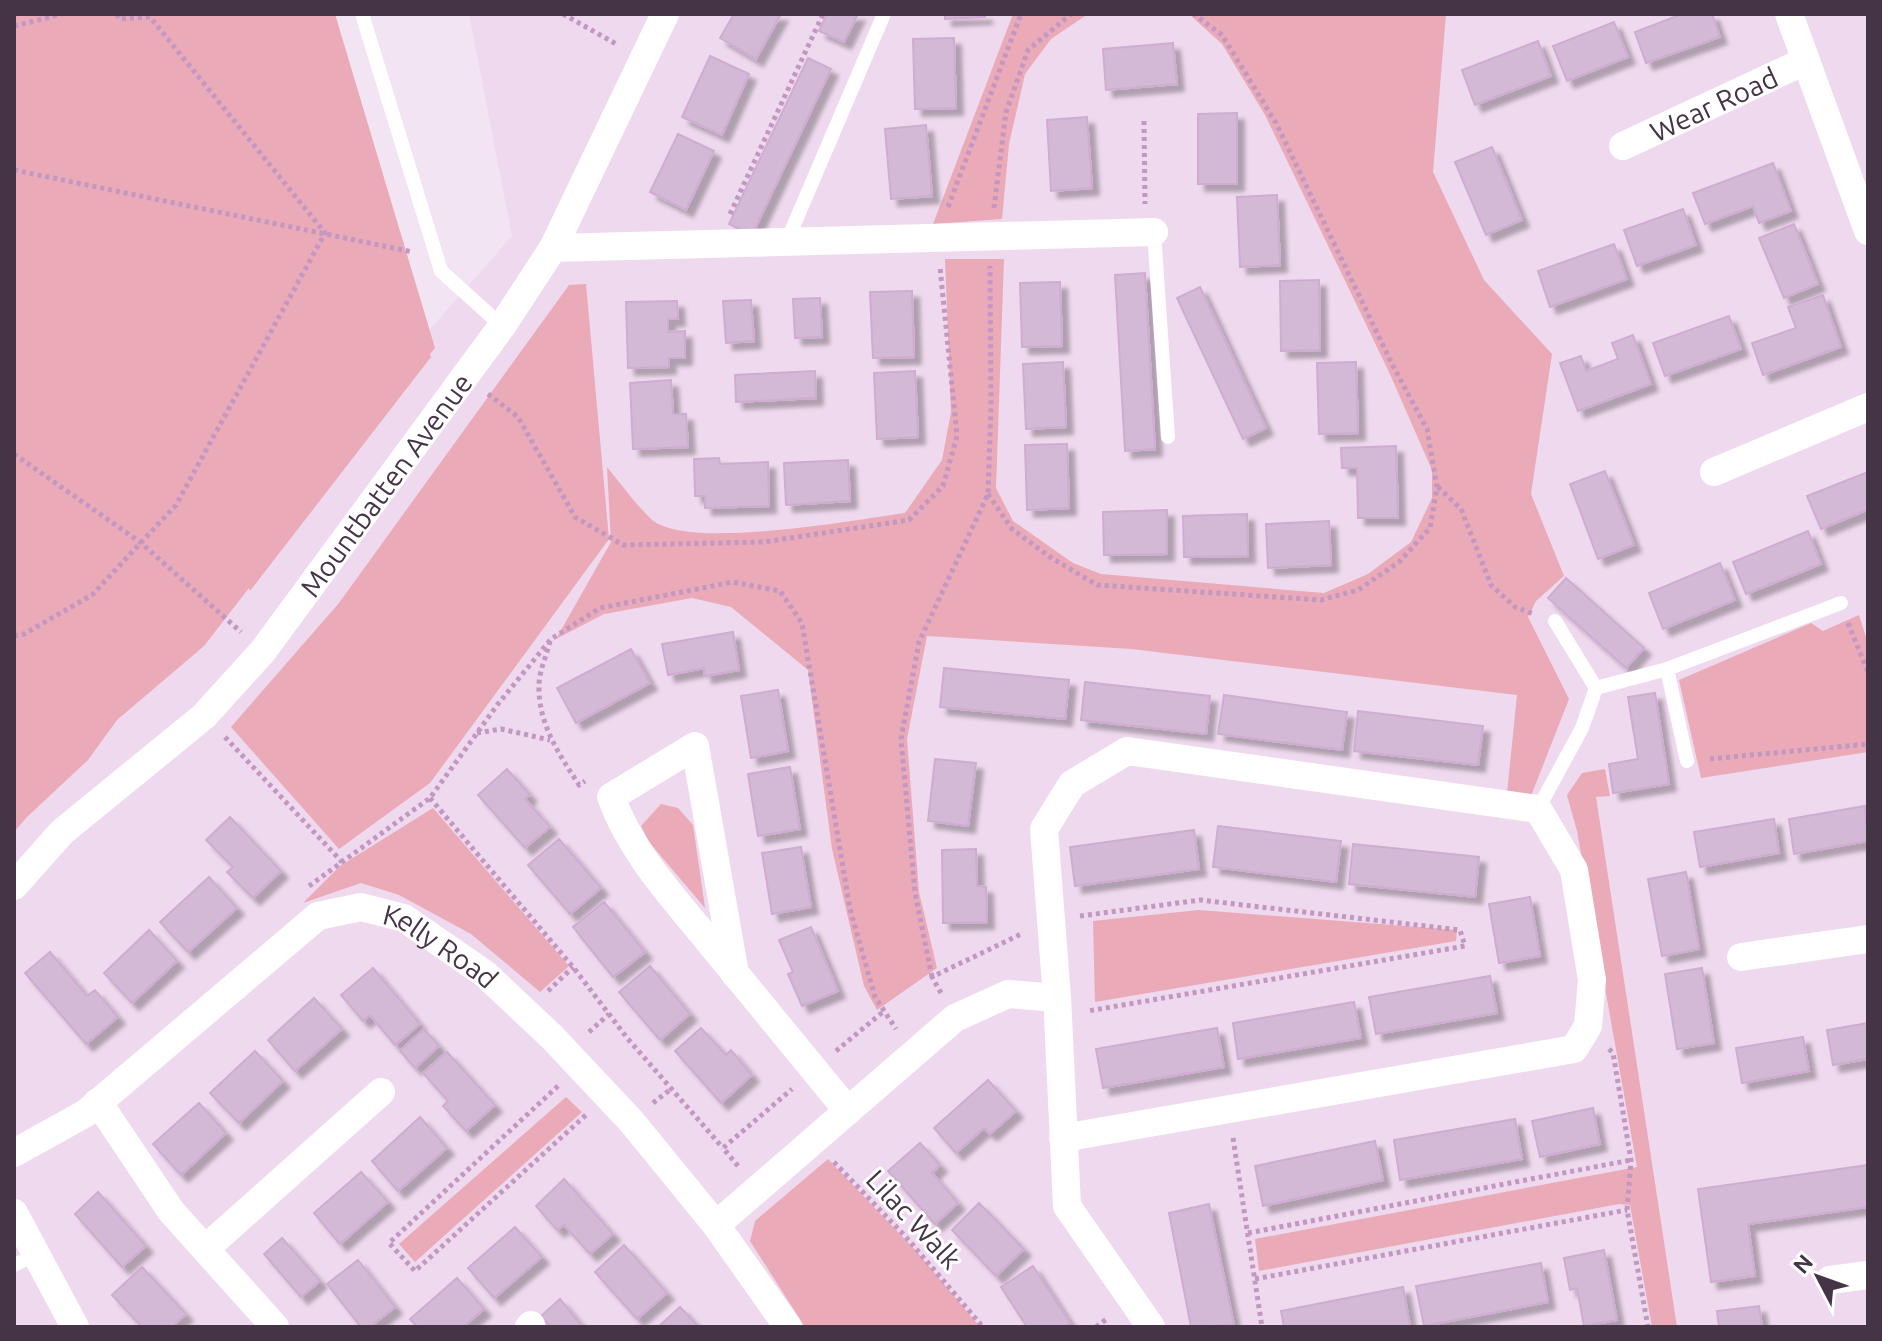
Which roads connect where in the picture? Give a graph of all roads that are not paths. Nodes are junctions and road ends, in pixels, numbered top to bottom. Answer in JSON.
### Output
{"nodes":[{"id":1,"x":362,"y":14,"type":"edge"},
{"id":2,"x":665,"y":14,"type":"edge"},
{"id":3,"x":884,"y":14,"type":"edge"},
{"id":4,"x":1789,"y":14,"type":"edge"},
{"id":5,"x":1805,"y":61,"type":"junction"},
{"id":6,"x":1623,"y":146,"type":"dead end"},
{"id":7,"x":1868,"y":231,"type":"edge"},
{"id":8,"x":1150,"y":232,"type":"joint"},
{"id":9,"x":787,"y":241,"type":"junction"},
{"id":10,"x":553,"y":248,"type":"junction"},
{"id":11,"x":502,"y":326,"type":"junction"},
{"id":12,"x":1868,"y":407,"type":"edge"},
{"id":13,"x":1168,"y":437,"type":"dead end"},
{"id":14,"x":1714,"y":472,"type":"dead end"},
{"id":15,"x":1840,"y":604,"type":"road end"},
{"id":16,"x":1555,"y":621,"type":"road end"},
{"id":17,"x":1667,"y":669,"type":"junction"},
{"id":18,"x":1596,"y":688,"type":"junction"},
{"id":19,"x":1687,"y":761,"type":"road end"},
{"id":20,"x":1538,"y":809,"type":"junction"},
{"id":21,"x":14,"y":886,"type":"edge"},
{"id":22,"x":1868,"y":939,"type":"edge"},
{"id":23,"x":1741,"y":957,"type":"dead end"},
{"id":24,"x":735,"y":974,"type":"junction"},
{"id":25,"x":1058,"y":1007,"type":"junction"},
{"id":26,"x":381,"y":1092,"type":"dead end"},
{"id":27,"x":98,"y":1102,"type":"junction"},
{"id":28,"x":848,"y":1111,"type":"junction"},
{"id":29,"x":1063,"y":1138,"type":"junction"},
{"id":30,"x":14,"y":1153,"type":"edge"},
{"id":31,"x":14,"y":1213,"type":"edge"},
{"id":32,"x":716,"y":1225,"type":"junction"},
{"id":33,"x":205,"y":1249,"type":"junction"},
{"id":34,"x":25,"y":1260,"type":"edge"},
{"id":35,"x":1868,"y":1275,"type":"edge"},
{"id":36,"x":1830,"y":1280,"type":"dead end"},
{"id":37,"x":75,"y":1327,"type":"edge"},
{"id":38,"x":275,"y":1327,"type":"edge"},
{"id":39,"x":788,"y":1327,"type":"edge"},
{"id":40,"x":1151,"y":1327,"type":"edge"}],
"edges":[{"from":1,"to":11,"type":"lane"},
{"from":2,"to":10,"type":"street","name":"Mountbatten Avenue"},
{"from":3,"to":9,"type":"lane"},
{"from":4,"to":5,"type":"street"},
{"from":5,"to":6,"type":"street","name":"Wear Road"},
{"from":5,"to":7,"type":"street"},
{"from":8,"to":9,"type":"street"},
{"from":8,"to":13,"type":"lane"},
{"from":9,"to":10,"type":"street"},
{"from":10,"to":11,"type":"street","name":"Mountbatten Avenue"},
{"from":11,"to":21,"type":"street","name":"Mountbatten Avenue"},
{"from":12,"to":14,"type":"street"},
{"from":15,"to":17,"type":"lane"},
{"from":16,"to":18,"type":"lane"},
{"from":17,"to":18,"type":"lane"},
{"from":17,"to":19,"type":"lane"},
{"from":18,"to":20,"type":"lane"},
{"from":20,"to":25,"type":"street"},
{"from":20,"to":29,"type":"street"},
{"from":22,"to":23,"type":"street"},
{"from":24,"to":24,"type":"street"},
{"from":24,"to":28,"type":"street"},
{"from":25,"to":28,"type":"street"},
{"from":25,"to":29,"type":"street"},
{"from":26,"to":33,"type":"street"},
{"from":27,"to":30,"type":"street","name":"Kelly Road"},
{"from":27,"to":32,"type":"street","name":"Kelly Road"},
{"from":27,"to":33,"type":"street"},
{"from":28,"to":32,"type":"street"},
{"from":29,"to":40,"type":"street"},
{"from":31,"to":34,"type":"street"},
{"from":32,"to":39,"type":"street","name":"Kelly Road"},
{"from":33,"to":38,"type":"street"},
{"from":34,"to":37,"type":"street"},
{"from":35,"to":36,"type":"street"}]}
